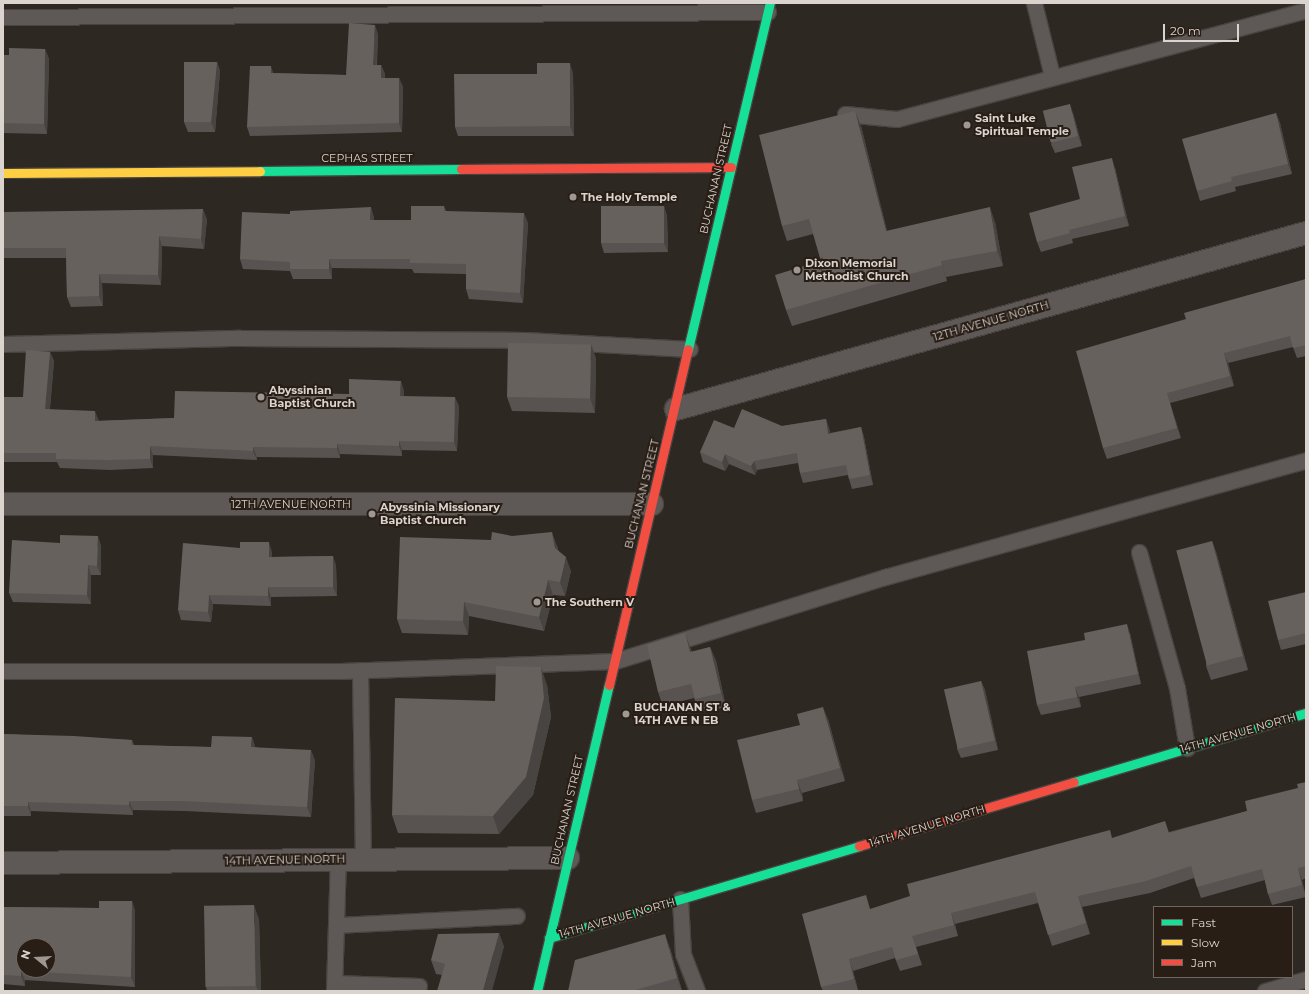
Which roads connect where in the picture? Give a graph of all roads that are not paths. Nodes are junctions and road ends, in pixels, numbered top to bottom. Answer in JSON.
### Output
{"nodes":[{"id":1,"x":1034,"y":3,"type":"edge"},
{"id":2,"x":769,"y":7,"type":"edge"},
{"id":3,"x":590,"y":8,"type":"edge"},
{"id":4,"x":1306,"y":10,"type":"edge"},
{"id":5,"x":3,"y":17,"type":"edge"},
{"id":6,"x":1052,"y":76,"type":"junction"},
{"id":7,"x":845,"y":114,"type":"edge"},
{"id":8,"x":731,"y":167,"type":"junction"},
{"id":9,"x":3,"y":172,"type":"edge"},
{"id":10,"x":1306,"y":233,"type":"edge"},
{"id":11,"x":3,"y":344,"type":"edge"},
{"id":12,"x":690,"y":349,"type":"junction"},
{"id":13,"x":676,"y":409,"type":"junction"},
{"id":14,"x":1306,"y":460,"type":"edge"},
{"id":15,"x":3,"y":504,"type":"edge"},
{"id":16,"x":652,"y":504,"type":"junction"},
{"id":17,"x":1139,"y":552,"type":"dead end"},
{"id":18,"x":614,"y":661,"type":"junction"},
{"id":19,"x":360,"y":670,"type":"junction"},
{"id":20,"x":3,"y":671,"type":"edge"},
{"id":21,"x":1306,"y":713,"type":"edge"},
{"id":22,"x":1187,"y":748,"type":"junction"},
{"id":23,"x":568,"y":858,"type":"junction"},
{"id":24,"x":363,"y":859,"type":"junction"},
{"id":25,"x":338,"y":860,"type":"junction"},
{"id":26,"x":3,"y":863,"type":"edge"},
{"id":27,"x":680,"y":899,"type":"junction"},
{"id":28,"x":517,"y":916,"type":"dead end"},
{"id":29,"x":337,"y":925,"type":"junction"},
{"id":30,"x":549,"y":938,"type":"junction"},
{"id":31,"x":1306,"y":979,"type":"edge"},
{"id":32,"x":419,"y":986,"type":"dead end"},
{"id":33,"x":335,"y":987,"type":"edge"},
{"id":34,"x":536,"y":991,"type":"edge"},
{"id":35,"x":697,"y":991,"type":"edge"},
{"id":36,"x":1265,"y":991,"type":"edge"}],
"edges":[{"from":1,"to":6,"type":"lane"},
{"from":2,"to":3,"type":"lane"},
{"from":2,"to":8,"type":"street","name":"BUCHANAN STREET"},
{"from":3,"to":5,"type":"lane"},
{"from":4,"to":6,"type":"lane"},
{"from":6,"to":7,"type":"lane"},
{"from":8,"to":9,"type":"street","name":"CEPHAS STREET"},
{"from":8,"to":12,"type":"street","name":"BUCHANAN STREET"},
{"from":10,"to":13,"type":"street","name":"12TH AVENUE NORTH"},
{"from":11,"to":12,"type":"lane"},
{"from":12,"to":13,"type":"street","name":"BUCHANAN STREET"},
{"from":13,"to":16,"type":"street","name":"BUCHANAN STREET"},
{"from":14,"to":18,"type":"lane"},
{"from":15,"to":16,"type":"street","name":"12TH AVENUE NORTH"},
{"from":16,"to":18,"type":"street","name":"BUCHANAN STREET"},
{"from":17,"to":22,"type":"lane"},
{"from":18,"to":19,"type":"lane"},
{"from":18,"to":23,"type":"street","name":"BUCHANAN STREET"},
{"from":19,"to":20,"type":"lane"},
{"from":19,"to":24,"type":"lane"},
{"from":21,"to":22,"type":"street","name":"14TH AVENUE NORTH"},
{"from":22,"to":27,"type":"street","name":"14TH AVENUE NORTH"},
{"from":23,"to":24,"type":"street","name":"14TH AVENUE NORTH"},
{"from":23,"to":30,"type":"street","name":"BUCHANAN STREET"},
{"from":24,"to":25,"type":"street","name":"14TH AVENUE NORTH"},
{"from":25,"to":26,"type":"street","name":"14TH AVENUE NORTH"},
{"from":25,"to":29,"type":"lane"},
{"from":27,"to":30,"type":"street","name":"14TH AVENUE NORTH"},
{"from":27,"to":35,"type":"lane"},
{"from":28,"to":29,"type":"lane"},
{"from":29,"to":33,"type":"lane"},
{"from":30,"to":34,"type":"street","name":"BUCHANAN STREET"},
{"from":31,"to":36,"type":"lane"},
{"from":32,"to":33,"type":"lane"}]}
